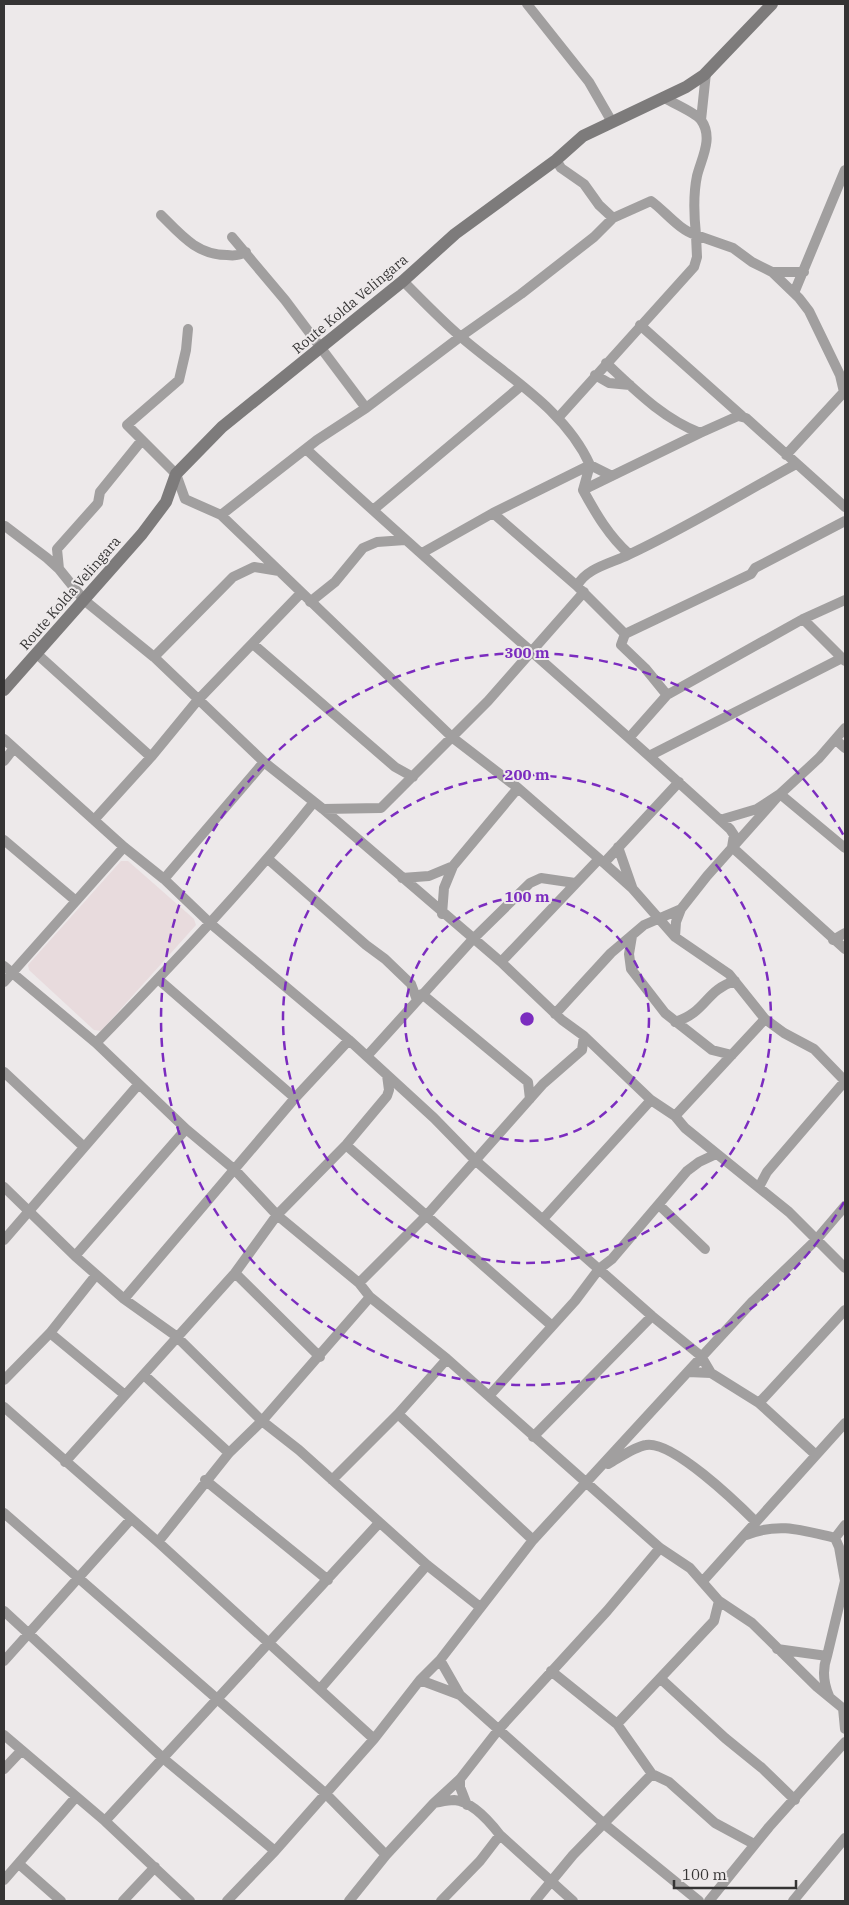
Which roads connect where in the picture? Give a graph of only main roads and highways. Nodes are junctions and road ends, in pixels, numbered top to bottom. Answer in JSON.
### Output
{"nodes":[{"id":1,"x":772,"y":4,"type":"edge"},
{"id":2,"x":4,"y":690,"type":"edge"}],
"edges":[{"from":1,"to":2,"type":"main road","name":"Route Kolda Velingara"}]}
